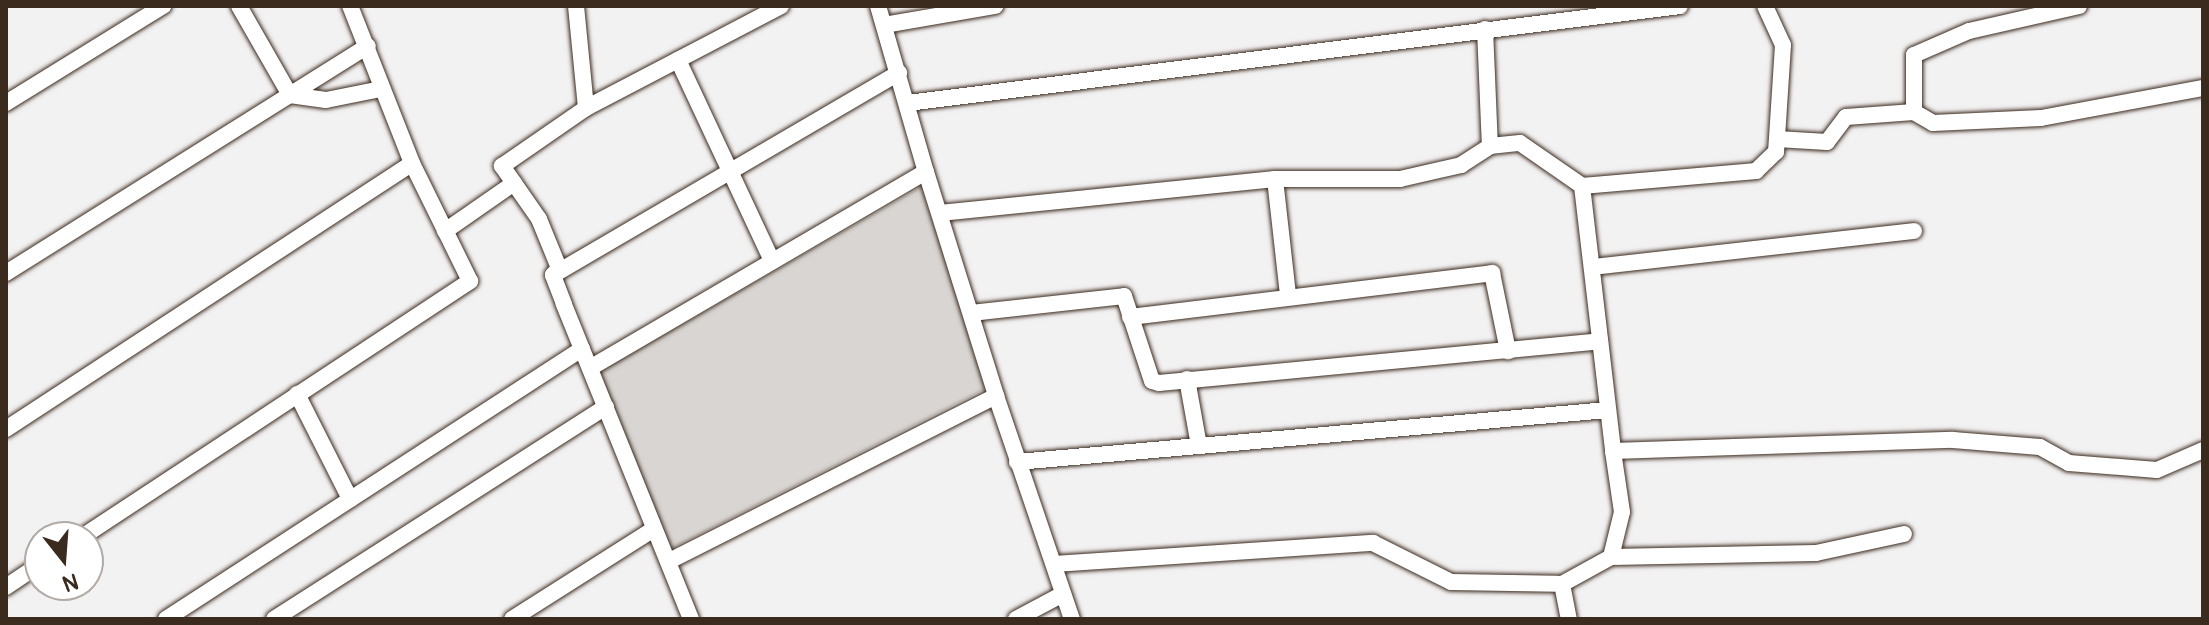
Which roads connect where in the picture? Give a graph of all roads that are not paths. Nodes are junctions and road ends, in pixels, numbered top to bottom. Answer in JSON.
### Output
{"nodes":[{"id":1,"x":163,"y":6,"type":"edge"},
{"id":2,"x":239,"y":6,"type":"edge"},
{"id":3,"x":350,"y":6,"type":"edge"},
{"id":4,"x":576,"y":6,"type":"edge"},
{"id":5,"x":781,"y":6,"type":"edge"},
{"id":6,"x":878,"y":6,"type":"edge"},
{"id":7,"x":995,"y":6,"type":"edge"},
{"id":8,"x":1680,"y":6,"type":"edge"},
{"id":9,"x":1765,"y":6,"type":"edge"},
{"id":10,"x":2079,"y":6,"type":"edge"},
{"id":11,"x":884,"y":25,"type":"junction"},
{"id":12,"x":1485,"y":29,"type":"junction"},
{"id":13,"x":368,"y":46,"type":"junction"},
{"id":14,"x":678,"y":60,"type":"junction"},
{"id":15,"x":899,"y":73,"type":"junction"},
{"id":16,"x":2203,"y":88,"type":"edge"},
{"id":17,"x":381,"y":89,"type":"junction"},
{"id":18,"x":290,"y":95,"type":"junction"},
{"id":19,"x":6,"y":103,"type":"edge"},
{"id":20,"x":908,"y":103,"type":"junction"},
{"id":21,"x":586,"y":108,"type":"junction"},
{"id":22,"x":1914,"y":112,"type":"junction"},
{"id":23,"x":1777,"y":139,"type":"junction"},
{"id":24,"x":1490,"y":146,"type":"junction"},
{"id":25,"x":412,"y":163,"type":"junction"},
{"id":26,"x":926,"y":172,"type":"junction"},
{"id":27,"x":728,"y":173,"type":"junction"},
{"id":28,"x":1275,"y":179,"type":"junction"},
{"id":29,"x":514,"y":183,"type":"junction"},
{"id":30,"x":1582,"y":186,"type":"junction"},
{"id":31,"x":940,"y":213,"type":"junction"},
{"id":32,"x":445,"y":231,"type":"junction"},
{"id":33,"x":1914,"y":231,"type":"dead end"},
{"id":34,"x":772,"y":261,"type":"junction"},
{"id":35,"x":1593,"y":267,"type":"junction"},
{"id":36,"x":6,"y":273,"type":"edge"},
{"id":37,"x":553,"y":275,"type":"junction"},
{"id":38,"x":1288,"y":294,"type":"junction"},
{"id":39,"x":971,"y":313,"type":"junction"},
{"id":40,"x":1130,"y":317,"type":"junction"},
{"id":41,"x":1600,"y":341,"type":"junction"},
{"id":42,"x":582,"y":349,"type":"junction"},
{"id":43,"x":1508,"y":351,"type":"junction"},
{"id":44,"x":590,"y":368,"type":"junction"},
{"id":45,"x":1187,"y":379,"type":"junction"},
{"id":46,"x":297,"y":394,"type":"junction"},
{"id":47,"x":996,"y":396,"type":"junction"},
{"id":48,"x":606,"y":407,"type":"junction"},
{"id":49,"x":1608,"y":410,"type":"junction"},
{"id":50,"x":6,"y":429,"type":"edge"},
{"id":51,"x":1199,"y":446,"type":"junction"},
{"id":52,"x":2203,"y":450,"type":"edge"},
{"id":53,"x":1613,"y":451,"type":"junction"},
{"id":54,"x":1017,"y":462,"type":"junction"},
{"id":55,"x":350,"y":499,"type":"junction"},
{"id":56,"x":104,"y":522,"type":"edge"},
{"id":57,"x":654,"y":529,"type":"junction"},
{"id":58,"x":1904,"y":534,"type":"dead end"},
{"id":59,"x":1611,"y":557,"type":"junction"},
{"id":60,"x":670,"y":561,"type":"junction"},
{"id":61,"x":1054,"y":564,"type":"junction"},
{"id":62,"x":24,"y":575,"type":"edge"},
{"id":63,"x":1562,"y":584,"type":"junction"},
{"id":64,"x":6,"y":587,"type":"edge"},
{"id":65,"x":1063,"y":594,"type":"junction"},
{"id":66,"x":166,"y":619,"type":"edge"},
{"id":67,"x":274,"y":619,"type":"edge"},
{"id":68,"x":512,"y":619,"type":"edge"},
{"id":69,"x":691,"y":619,"type":"edge"},
{"id":70,"x":1016,"y":619,"type":"edge"},
{"id":71,"x":1072,"y":619,"type":"edge"},
{"id":72,"x":1569,"y":619,"type":"edge"}],
"edges":[{"from":1,"to":19,"type":"street"},
{"from":2,"to":18,"type":"street"},
{"from":3,"to":13,"type":"street"},
{"from":4,"to":21,"type":"street"},
{"from":5,"to":14,"type":"street"},
{"from":6,"to":11,"type":"street"},
{"from":7,"to":11,"type":"street"},
{"from":8,"to":12,"type":"street"},
{"from":9,"to":23,"type":"street"},
{"from":10,"to":22,"type":"street"},
{"from":11,"to":15,"type":"street"},
{"from":12,"to":20,"type":"street"},
{"from":12,"to":24,"type":"street"},
{"from":13,"to":17,"type":"street"},
{"from":13,"to":18,"type":"street"},
{"from":14,"to":21,"type":"street"},
{"from":14,"to":27,"type":"street"},
{"from":15,"to":20,"type":"street"},
{"from":15,"to":27,"type":"street"},
{"from":16,"to":22,"type":"street"},
{"from":17,"to":18,"type":"street"},
{"from":17,"to":25,"type":"street"},
{"from":18,"to":36,"type":"street"},
{"from":20,"to":26,"type":"street"},
{"from":21,"to":29,"type":"street"},
{"from":22,"to":23,"type":"street"},
{"from":23,"to":30,"type":"street"},
{"from":24,"to":28,"type":"street"},
{"from":24,"to":30,"type":"street"},
{"from":25,"to":32,"type":"street"},
{"from":25,"to":50,"type":"street"},
{"from":26,"to":31,"type":"street"},
{"from":26,"to":34,"type":"street"},
{"from":27,"to":34,"type":"street"},
{"from":27,"to":37,"type":"street"},
{"from":28,"to":31,"type":"street"},
{"from":28,"to":38,"type":"street"},
{"from":29,"to":32,"type":"street"},
{"from":29,"to":37,"type":"street"},
{"from":30,"to":35,"type":"street"},
{"from":31,"to":39,"type":"street"},
{"from":32,"to":46,"type":"street"},
{"from":33,"to":35,"type":"street"},
{"from":34,"to":44,"type":"street"},
{"from":35,"to":41,"type":"street"},
{"from":37,"to":42,"type":"street"},
{"from":38,"to":40,"type":"street"},
{"from":38,"to":43,"type":"street"},
{"from":39,"to":40,"type":"street"},
{"from":39,"to":47,"type":"street"},
{"from":40,"to":45,"type":"street"},
{"from":41,"to":43,"type":"street"},
{"from":41,"to":49,"type":"street"},
{"from":42,"to":44,"type":"street"},
{"from":42,"to":55,"type":"street"},
{"from":43,"to":45,"type":"street"},
{"from":44,"to":48,"type":"street"},
{"from":45,"to":51,"type":"street"},
{"from":46,"to":55,"type":"street"},
{"from":46,"to":56,"type":"street"},
{"from":47,"to":54,"type":"street"},
{"from":47,"to":60,"type":"street"},
{"from":48,"to":57,"type":"street"},
{"from":48,"to":67,"type":"street"},
{"from":49,"to":51,"type":"street"},
{"from":49,"to":53,"type":"street"},
{"from":51,"to":54,"type":"street"},
{"from":52,"to":53,"type":"street"},
{"from":53,"to":59,"type":"street"},
{"from":54,"to":61,"type":"street"},
{"from":55,"to":66,"type":"street"},
{"from":57,"to":60,"type":"street"},
{"from":57,"to":68,"type":"street"},
{"from":58,"to":59,"type":"street"},
{"from":59,"to":63,"type":"street"},
{"from":60,"to":69,"type":"street"},
{"from":61,"to":63,"type":"street"},
{"from":61,"to":65,"type":"street"},
{"from":62,"to":64,"type":"street"},
{"from":63,"to":72,"type":"street"},
{"from":65,"to":70,"type":"street"},
{"from":65,"to":71,"type":"street"}]}
